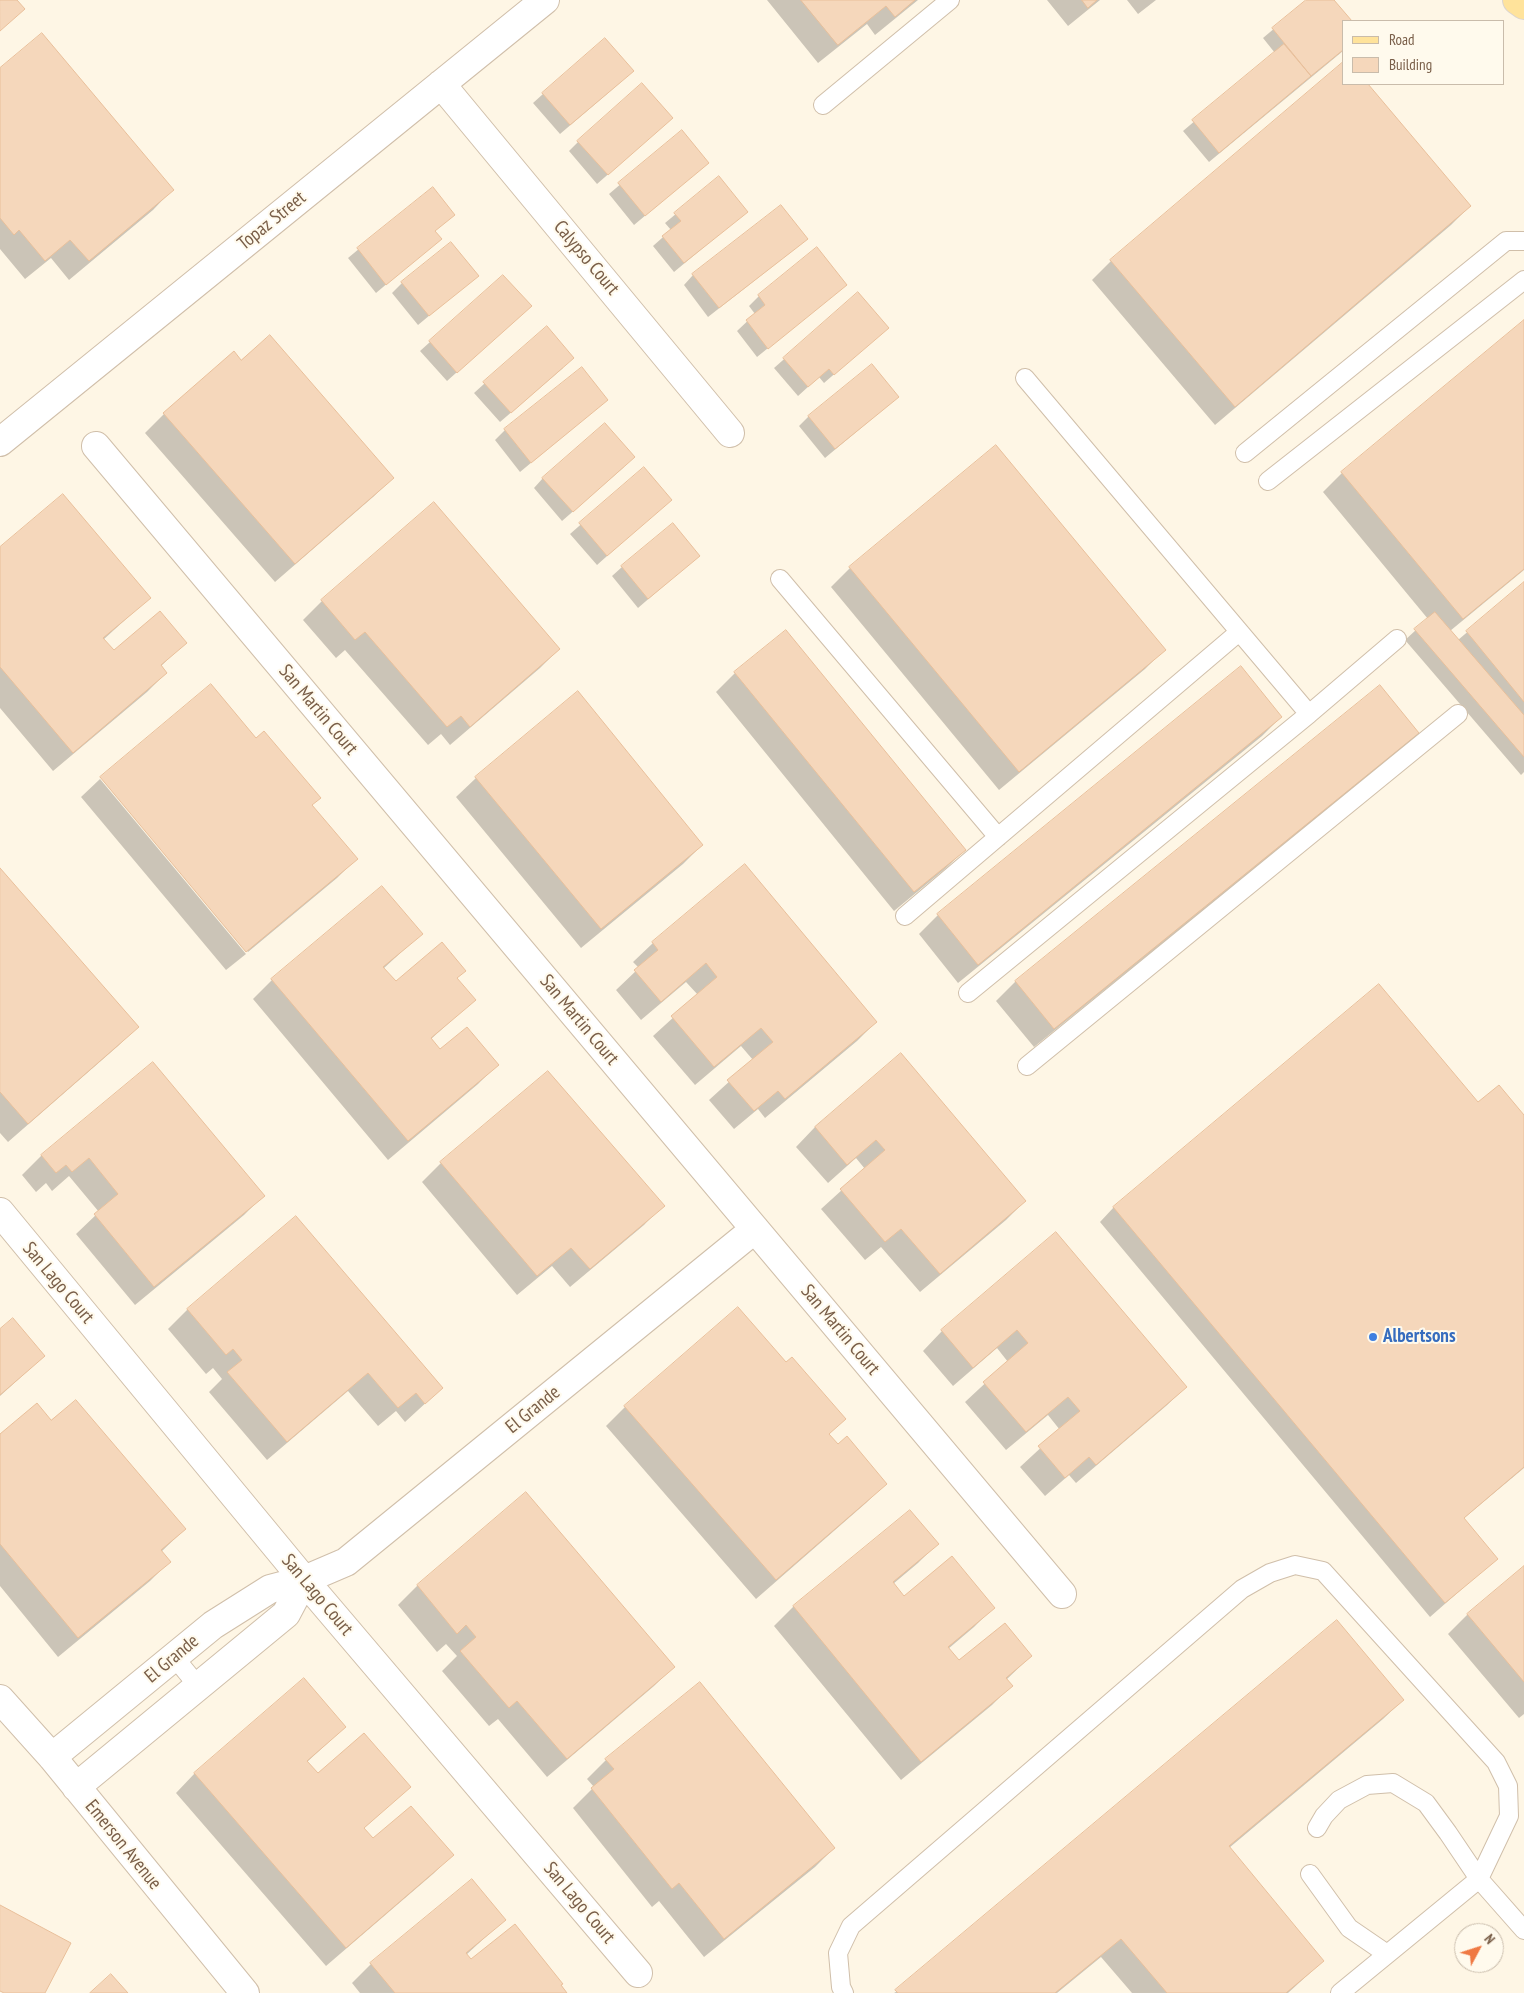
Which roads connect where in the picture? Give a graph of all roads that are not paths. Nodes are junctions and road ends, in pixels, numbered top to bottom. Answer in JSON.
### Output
{"nodes":[{"id":1,"x":545,"y":0,"type":"edge"},
{"id":2,"x":950,"y":0,"type":"edge"},
{"id":3,"x":1517,"y":0,"type":"edge"},
{"id":4,"x":1524,"y":5,"type":"edge"},
{"id":5,"x":441,"y":84,"type":"junction"},
{"id":6,"x":823,"y":105,"type":"dead end"},
{"id":7,"x":1524,"y":241,"type":"edge"},
{"id":8,"x":1524,"y":280,"type":"edge"},
{"id":9,"x":1025,"y":378,"type":"dead end"},
{"id":10,"x":730,"y":433,"type":"dead end"},
{"id":11,"x":0,"y":442,"type":"edge"},
{"id":12,"x":96,"y":446,"type":"dead end"},
{"id":13,"x":1245,"y":453,"type":"dead end"},
{"id":14,"x":1268,"y":481,"type":"dead end"},
{"id":15,"x":780,"y":579,"type":"dead end"},
{"id":16,"x":1240,"y":632,"type":"junction"},
{"id":17,"x":1397,"y":639,"type":"dead end"},
{"id":18,"x":1309,"y":714,"type":"junction"},
{"id":19,"x":1458,"y":714,"type":"dead end"},
{"id":20,"x":998,"y":837,"type":"junction"},
{"id":21,"x":905,"y":916,"type":"dead end"},
{"id":22,"x":968,"y":993,"type":"dead end"},
{"id":23,"x":1027,"y":1066,"type":"dead end"},
{"id":24,"x":0,"y":1212,"type":"edge"},
{"id":25,"x":755,"y":1229,"type":"junction"},
{"id":26,"x":304,"y":1580,"type":"junction"},
{"id":27,"x":1062,"y":1594,"type":"dead end"},
{"id":28,"x":175,"y":1658,"type":"junction"},
{"id":29,"x":198,"y":1686,"type":"junction"},
{"id":30,"x":0,"y":1698,"type":"edge"},
{"id":31,"x":52,"y":1757,"type":"junction"},
{"id":32,"x":76,"y":1787,"type":"junction"},
{"id":33,"x":1317,"y":1828,"type":"dead end"},
{"id":34,"x":1310,"y":1874,"type":"dead end"},
{"id":35,"x":1479,"y":1879,"type":"junction"},
{"id":36,"x":1524,"y":1930,"type":"edge"},
{"id":37,"x":1387,"y":1954,"type":"junction"},
{"id":38,"x":638,"y":1973,"type":"dead end"},
{"id":39,"x":245,"y":1993,"type":"edge"},
{"id":40,"x":844,"y":1993,"type":"edge"},
{"id":41,"x":1340,"y":1993,"type":"edge"}],
"edges":[{"from":1,"to":5,"type":"street","name":"Topaz Street"},
{"from":2,"to":6,"type":"lane"},
{"from":3,"to":4,"type":"main road"},
{"from":5,"to":10,"type":"street","name":"Calypso Court"},
{"from":5,"to":11,"type":"street","name":"Topaz Street"},
{"from":7,"to":13,"type":"lane"},
{"from":8,"to":14,"type":"lane"},
{"from":9,"to":16,"type":"lane"},
{"from":12,"to":25,"type":"street","name":"San Martin Court"},
{"from":15,"to":20,"type":"lane"},
{"from":16,"to":18,"type":"lane"},
{"from":16,"to":20,"type":"lane"},
{"from":17,"to":18,"type":"lane"},
{"from":18,"to":22,"type":"lane"},
{"from":19,"to":23,"type":"lane"},
{"from":20,"to":21,"type":"lane"},
{"from":24,"to":26,"type":"street","name":"San Lago Court"},
{"from":25,"to":26,"type":"street","name":"El Grande"},
{"from":25,"to":27,"type":"street","name":"San Martin Court"},
{"from":26,"to":28,"type":"street","name":"El Grande"},
{"from":26,"to":29,"type":"street","name":"El Grande"},
{"from":26,"to":38,"type":"street","name":"San Lago Court"},
{"from":28,"to":29,"type":"lane"},
{"from":28,"to":31,"type":"street","name":"El Grande"},
{"from":29,"to":32,"type":"street","name":"El Grande"},
{"from":30,"to":31,"type":"street","name":"Emerson Avenue"},
{"from":31,"to":32,"type":"street","name":"Emerson Avenue"},
{"from":32,"to":39,"type":"street","name":"Emerson Avenue"},
{"from":33,"to":35,"type":"lane"},
{"from":34,"to":37,"type":"lane"},
{"from":35,"to":36,"type":"lane"},
{"from":35,"to":37,"type":"lane"},
{"from":35,"to":40,"type":"lane"},
{"from":37,"to":41,"type":"lane"}]}
